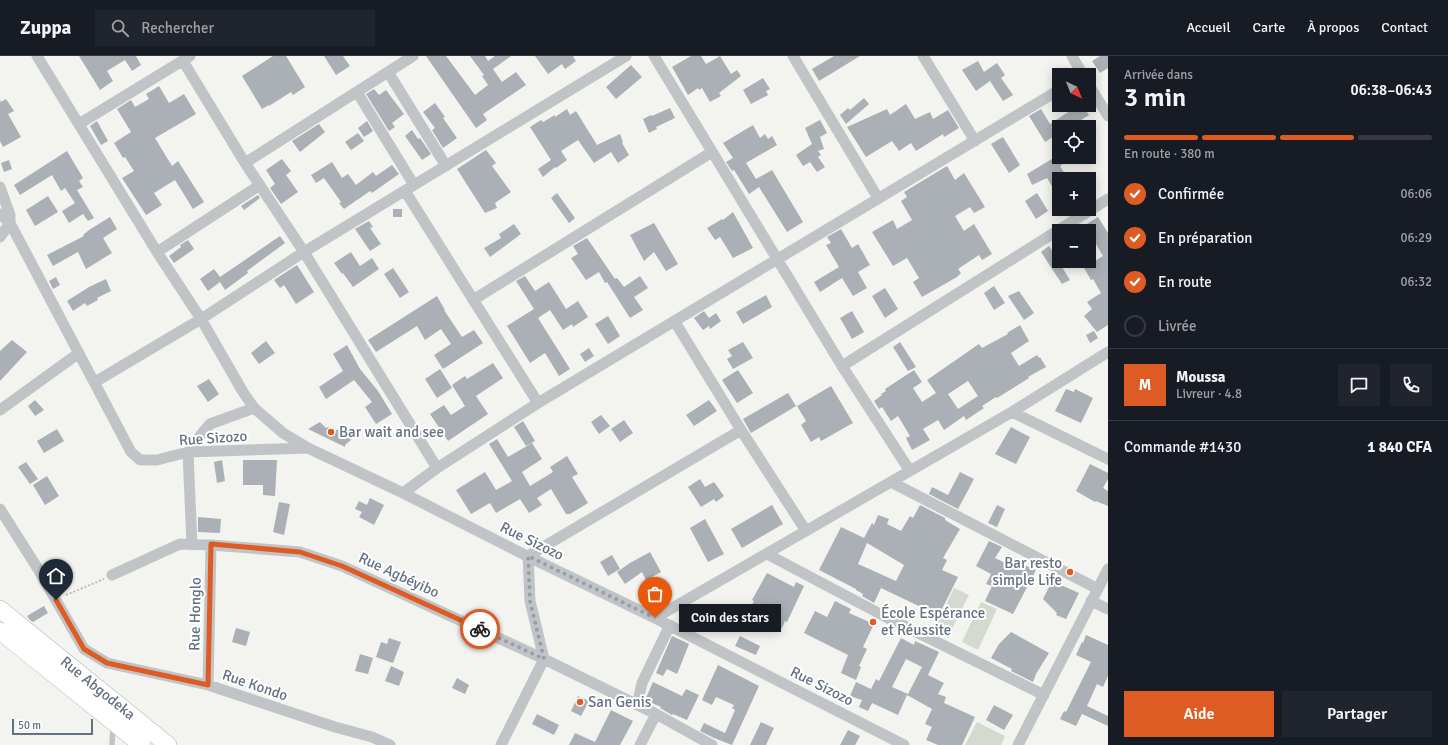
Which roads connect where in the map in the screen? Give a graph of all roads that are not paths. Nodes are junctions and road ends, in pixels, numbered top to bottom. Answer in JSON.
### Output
{"nodes":[{"id":1,"x":37,"y":56,"type":"edge"},
{"id":2,"x":413,"y":56,"type":"edge"},
{"id":3,"x":626,"y":56,"type":"edge"},
{"id":4,"x":654,"y":56,"type":"edge"},
{"id":5,"x":793,"y":56,"type":"edge"},
{"id":6,"x":923,"y":56,"type":"edge"},
{"id":7,"x":1072,"y":56,"type":"edge"},
{"id":8,"x":186,"y":58,"type":"edge"},
{"id":9,"x":1079,"y":68,"type":"edge"},
{"id":10,"x":388,"y":72,"type":"junction"},
{"id":11,"x":357,"y":92,"type":"junction"},
{"id":12,"x":1052,"y":94,"type":"edge"},
{"id":13,"x":1096,"y":96,"type":"edge"},
{"id":14,"x":1108,"y":116,"type":"edge"},
{"id":15,"x":79,"y":124,"type":"junction"},
{"id":16,"x":975,"y":141,"type":"junction"},
{"id":17,"x":712,"y":152,"type":"junction"},
{"id":18,"x":245,"y":163,"type":"junction"},
{"id":19,"x":446,"y":166,"type":"junction"},
{"id":20,"x":260,"y":185,"type":"junction"},
{"id":21,"x":0,"y":187,"type":"edge"},
{"id":22,"x":409,"y":188,"type":"junction"},
{"id":23,"x":878,"y":198,"type":"junction"},
{"id":24,"x":1108,"y":199,"type":"edge"},
{"id":25,"x":0,"y":214,"type":"edge"},
{"id":26,"x":10,"y":222,"type":"junction"},
{"id":27,"x":0,"y":237,"type":"edge"},
{"id":28,"x":157,"y":252,"type":"junction"},
{"id":29,"x":304,"y":252,"type":"junction"},
{"id":30,"x":777,"y":259,"type":"junction"},
{"id":31,"x":473,"y":300,"type":"junction"},
{"id":32,"x":201,"y":319,"type":"junction"},
{"id":33,"x":675,"y":322,"type":"junction"},
{"id":34,"x":1108,"y":352,"type":"edge"},
{"id":35,"x":79,"y":353,"type":"junction"},
{"id":36,"x":842,"y":366,"type":"junction"},
{"id":37,"x":95,"y":382,"type":"junction"},
{"id":38,"x":538,"y":403,"type":"junction"},
{"id":39,"x":254,"y":408,"type":"junction"},
{"id":40,"x":0,"y":410,"type":"edge"},
{"id":41,"x":1012,"y":412,"type":"junction"},
{"id":42,"x":741,"y":430,"type":"junction"},
{"id":43,"x":308,"y":448,"type":"junction"},
{"id":44,"x":188,"y":452,"type":"junction"},
{"id":45,"x":1108,"y":459,"type":"edge"},
{"id":46,"x":437,"y":468,"type":"junction"},
{"id":47,"x":910,"y":471,"type":"junction"},
{"id":48,"x":891,"y":482,"type":"junction"},
{"id":49,"x":403,"y":493,"type":"junction"},
{"id":50,"x":0,"y":508,"type":"edge"},
{"id":51,"x":806,"y":531,"type":"junction"},
{"id":52,"x":192,"y":544,"type":"junction"},
{"id":53,"x":211,"y":544,"type":"junction"},
{"id":54,"x":767,"y":554,"type":"junction"},
{"id":55,"x":528,"y":556,"type":"junction"},
{"id":56,"x":1108,"y":569,"type":"edge"},
{"id":57,"x":112,"y":575,"type":"road end"},
{"id":58,"x":1098,"y":589,"type":"junction"},
{"id":59,"x":1091,"y":602,"type":"junction"},
{"id":60,"x":0,"y":609,"type":"edge"},
{"id":61,"x":1108,"y":609,"type":"edge"},
{"id":62,"x":655,"y":618,"type":"junction"},
{"id":63,"x":670,"y":625,"type":"junction"},
{"id":64,"x":0,"y":631,"type":"edge"},
{"id":65,"x":544,"y":659,"type":"junction"},
{"id":66,"x":208,"y":685,"type":"junction"},
{"id":67,"x":1044,"y":695,"type":"junction"},
{"id":68,"x":638,"y":705,"type":"junction"},
{"id":69,"x":656,"y":714,"type":"junction"},
{"id":70,"x":113,"y":721,"type":"junction"},
{"id":71,"x":112,"y":745,"type":"edge"},
{"id":72,"x":142,"y":745,"type":"edge"},
{"id":73,"x":168,"y":745,"type":"edge"},
{"id":74,"x":390,"y":745,"type":"edge"},
{"id":75,"x":501,"y":745,"type":"edge"},
{"id":76,"x":640,"y":745,"type":"edge"},
{"id":77,"x":712,"y":745,"type":"edge"},
{"id":78,"x":904,"y":745,"type":"edge"},
{"id":79,"x":1018,"y":745,"type":"edge"}],
"edges":[{"from":1,"to":15,"type":"street"},
{"from":2,"to":10,"type":"street"},
{"from":3,"to":19,"type":"street"},
{"from":4,"to":17,"type":"street"},
{"from":5,"to":23,"type":"street"},
{"from":6,"to":16,"type":"street"},
{"from":7,"to":9,"type":"street"},
{"from":8,"to":15,"type":"street"},
{"from":8,"to":18,"type":"street"},
{"from":10,"to":11,"type":"street"},
{"from":10,"to":19,"type":"street"},
{"from":11,"to":18,"type":"street"},
{"from":11,"to":22,"type":"street"},
{"from":12,"to":16,"type":"street"},
{"from":13,"to":14,"type":"street"},
{"from":15,"to":28,"type":"street"},
{"from":16,"to":23,"type":"street"},
{"from":17,"to":30,"type":"street"},
{"from":17,"to":31,"type":"street"},
{"from":18,"to":20,"type":"street"},
{"from":19,"to":22,"type":"street"},
{"from":20,"to":28,"type":"street"},
{"from":20,"to":29,"type":"street"},
{"from":21,"to":26,"type":"street"},
{"from":22,"to":29,"type":"street"},
{"from":22,"to":31,"type":"street"},
{"from":23,"to":30,"type":"street"},
{"from":24,"to":36,"type":"street"},
{"from":25,"to":26,"type":"street"},
{"from":26,"to":27,"type":"street"},
{"from":26,"to":35,"type":"street"},
{"from":28,"to":32,"type":"street"},
{"from":29,"to":32,"type":"street"},
{"from":29,"to":46,"type":"street"},
{"from":30,"to":33,"type":"street"},
{"from":30,"to":36,"type":"street"},
{"from":31,"to":38,"type":"street"},
{"from":32,"to":37,"type":"street"},
{"from":32,"to":39,"type":"street"},
{"from":33,"to":38,"type":"street"},
{"from":33,"to":42,"type":"street"},
{"from":34,"to":41,"type":"street"},
{"from":35,"to":37,"type":"street"},
{"from":35,"to":40,"type":"street"},
{"from":36,"to":47,"type":"street"},
{"from":37,"to":44,"type":"street","name":"Rue Sizozo"},
{"from":38,"to":46,"type":"street"},
{"from":39,"to":43,"type":"street"},
{"from":39,"to":44,"type":"street"},
{"from":41,"to":45,"type":"street"},
{"from":41,"to":47,"type":"street"},
{"from":42,"to":51,"type":"street"},
{"from":42,"to":55,"type":"street"},
{"from":43,"to":44,"type":"street","name":"Rue Sizozo"},
{"from":43,"to":49,"type":"street","name":"Rue Sizozo"},
{"from":44,"to":52,"type":"street"},
{"from":46,"to":49,"type":"street"},
{"from":47,"to":48,"type":"street"},
{"from":48,"to":51,"type":"street"},
{"from":48,"to":58,"type":"street"},
{"from":49,"to":55,"type":"street","name":"Rue Sizozo"},
{"from":50,"to":66,"type":"street","name":"Rue Kondo"},
{"from":51,"to":54,"type":"street"},
{"from":52,"to":53,"type":"street","name":"Rue Agbéyibo"},
{"from":52,"to":57,"type":"street","name":"Rue Agbéyibo"},
{"from":53,"to":65,"type":"street","name":"Rue Agbéyibo"},
{"from":53,"to":66,"type":"street","name":"Rue Honglo"},
{"from":54,"to":62,"type":"street"},
{"from":54,"to":67,"type":"street"},
{"from":55,"to":62,"type":"street","name":"Rue Sizozo"},
{"from":55,"to":65,"type":"street"},
{"from":56,"to":58,"type":"street"},
{"from":58,"to":59,"type":"street"},
{"from":59,"to":61,"type":"street"},
{"from":59,"to":67,"type":"street"},
{"from":60,"to":73,"type":"main road","name":"Rue Abgodeka"},
{"from":62,"to":63,"type":"street","name":"Rue Sizozo"},
{"from":63,"to":68,"type":"street"},
{"from":63,"to":78,"type":"street","name":"Rue Sizozo"},
{"from":64,"to":70,"type":"main road","name":"Rue Abgodeka"},
{"from":65,"to":68,"type":"street","name":"Rue Agbéyibo"},
{"from":65,"to":75,"type":"street"},
{"from":66,"to":74,"type":"street","name":"Rue Kondo"},
{"from":67,"to":79,"type":"street"},
{"from":68,"to":69,"type":"street","name":"Rue Agbéyibo"},
{"from":69,"to":76,"type":"street"},
{"from":69,"to":77,"type":"street","name":"Rue Agbéyibo"},
{"from":70,"to":71,"type":"lane"},
{"from":70,"to":72,"type":"main road","name":"Rue Abgodeka"}]}
